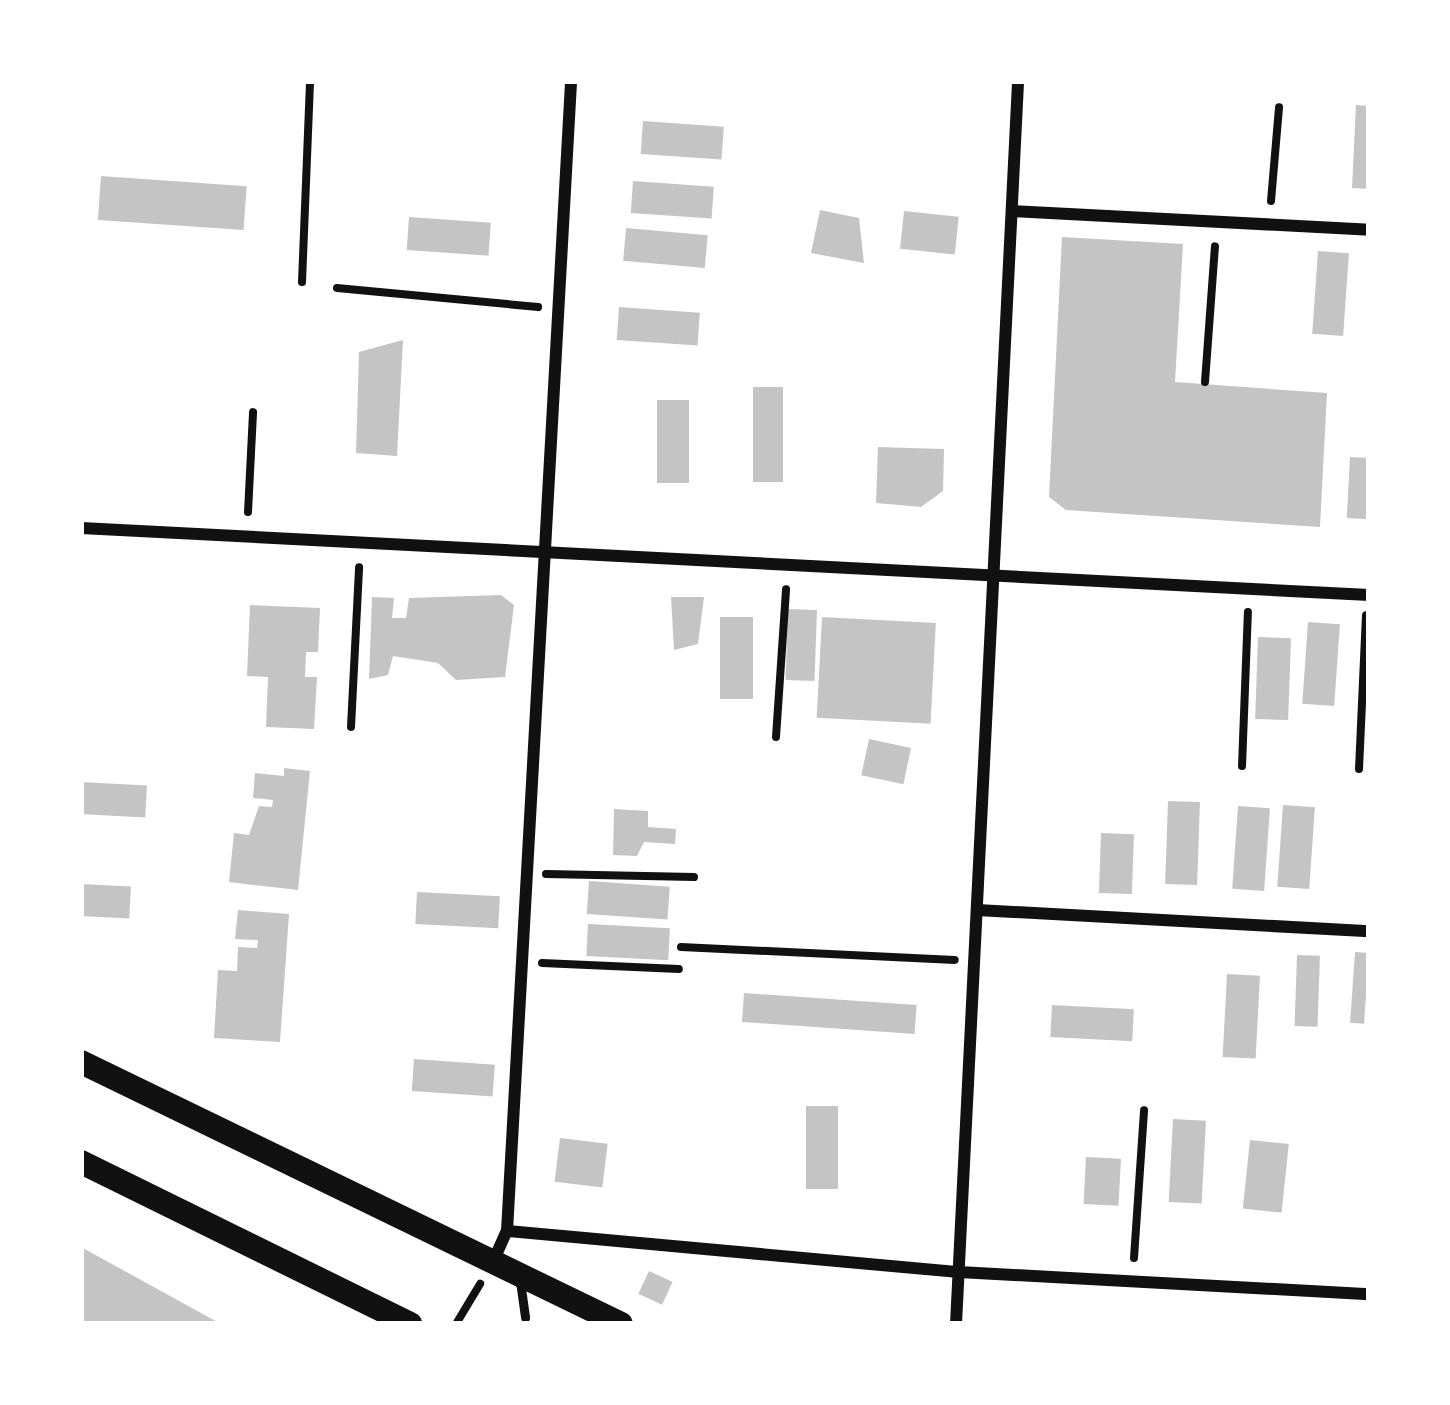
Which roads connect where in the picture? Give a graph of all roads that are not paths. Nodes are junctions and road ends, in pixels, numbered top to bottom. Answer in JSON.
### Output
{"nodes":[{"id":1,"x":571,"y":81,"type":"edge"},
{"id":2,"x":1018,"y":81,"type":"edge"},
{"id":3,"x":1012,"y":211,"type":"junction"},
{"id":4,"x":1369,"y":230,"type":"edge"},
{"id":5,"x":81,"y":528,"type":"edge"},
{"id":6,"x":546,"y":553,"type":"junction"},
{"id":7,"x":994,"y":576,"type":"junction"},
{"id":8,"x":1368,"y":595,"type":"edge"},
{"id":9,"x":977,"y":910,"type":"junction"},
{"id":10,"x":1369,"y":931,"type":"edge"},
{"id":11,"x":81,"y":1063,"type":"edge"},
{"id":12,"x":81,"y":1162,"type":"edge"},
{"id":13,"x":507,"y":1232,"type":"junction"},
{"id":14,"x":492,"y":1265,"type":"junction"},
{"id":15,"x":959,"y":1272,"type":"junction"},
{"id":16,"x":520,"y":1277,"type":"junction"},
{"id":17,"x":1369,"y":1294,"type":"edge"},
{"id":18,"x":525,"y":1318,"type":"dead end"},
{"id":19,"x":410,"y":1324,"type":"edge"},
{"id":20,"x":621,"y":1324,"type":"edge"},
{"id":21,"x":956,"y":1324,"type":"edge"}],
"edges":[{"from":1,"to":6,"type":"street"},
{"from":2,"to":3,"type":"street"},
{"from":3,"to":4,"type":"street"},
{"from":3,"to":7,"type":"street"},
{"from":5,"to":6,"type":"street"},
{"from":6,"to":7,"type":"street"},
{"from":6,"to":13,"type":"street"},
{"from":7,"to":8,"type":"street"},
{"from":7,"to":9,"type":"street"},
{"from":9,"to":10,"type":"street"},
{"from":9,"to":15,"type":"street"},
{"from":11,"to":14,"type":"main road"},
{"from":12,"to":19,"type":"main road"},
{"from":13,"to":14,"type":"street"},
{"from":13,"to":15,"type":"street"},
{"from":14,"to":16,"type":"main road"},
{"from":15,"to":17,"type":"street"},
{"from":15,"to":21,"type":"street"},
{"from":16,"to":18,"type":"lane"},
{"from":16,"to":20,"type":"main road"}]}
